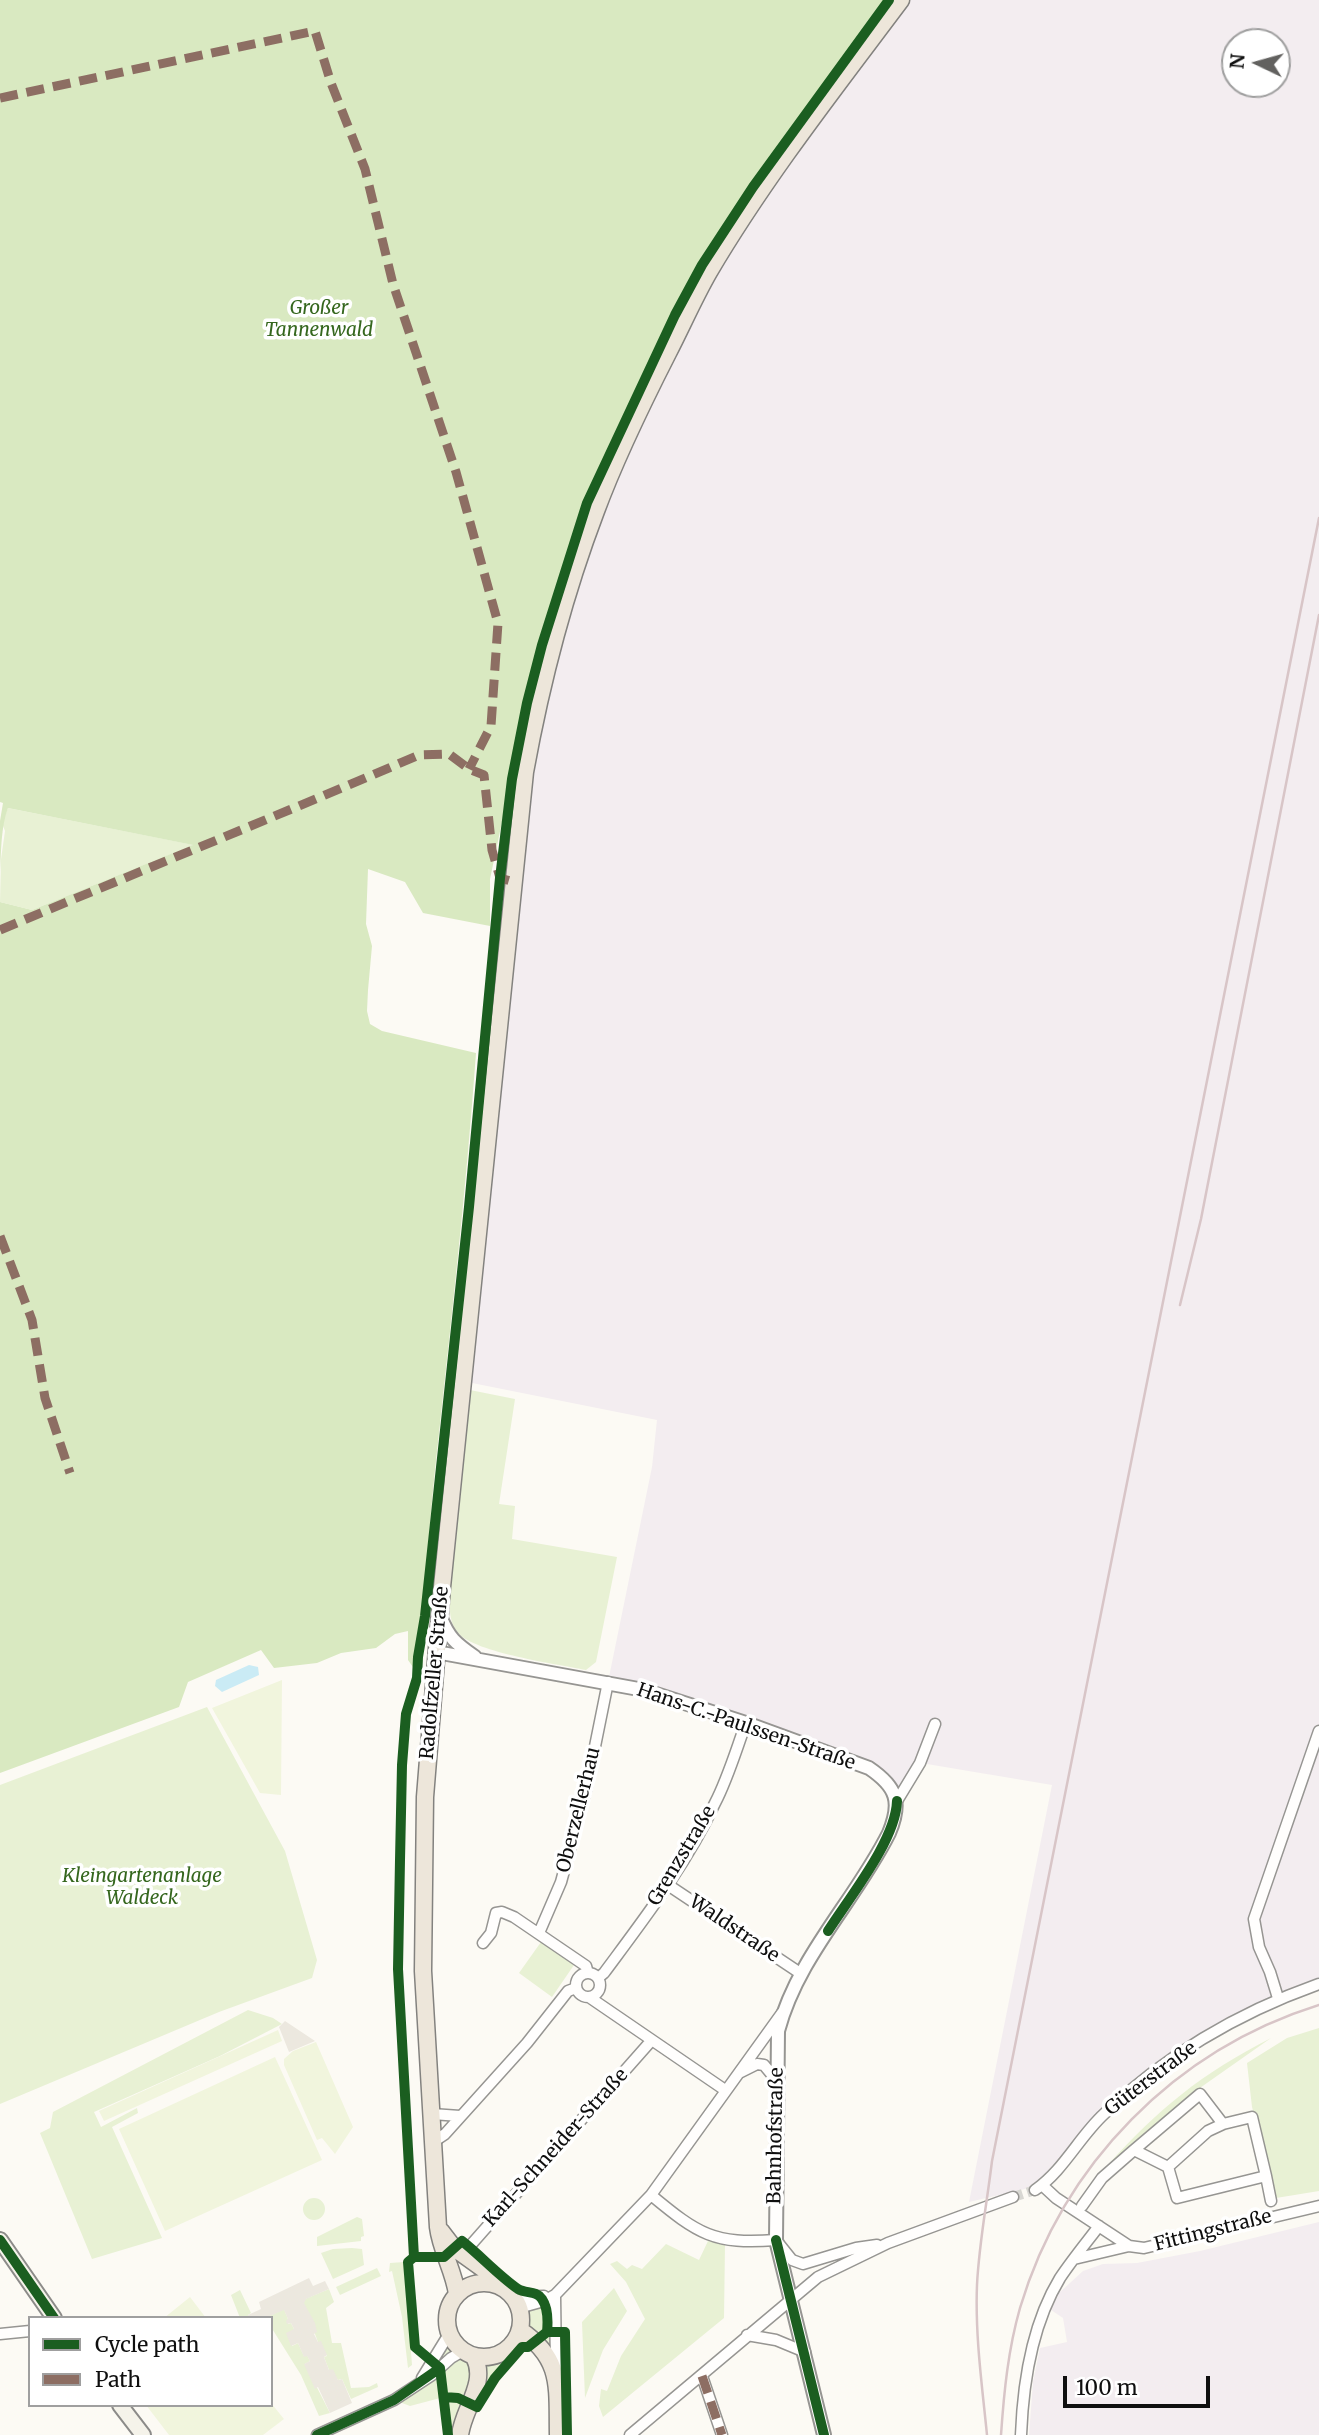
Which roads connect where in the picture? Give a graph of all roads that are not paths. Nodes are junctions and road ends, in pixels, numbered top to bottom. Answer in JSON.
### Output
{"nodes":[{"id":1,"x":901,"y":0,"type":"edge"},
{"id":2,"x":439,"y":1615,"type":"junction"},
{"id":3,"x":436,"y":1652,"type":"junction"},
{"id":4,"x":478,"y":1659,"type":"junction"},
{"id":5,"x":608,"y":1682,"type":"junction"},
{"id":6,"x":746,"y":1723,"type":"junction"},
{"id":7,"x":935,"y":1724,"type":"dead end"},
{"id":8,"x":1319,"y":1731,"type":"edge"},
{"id":9,"x":897,"y":1801,"type":"junction"},
{"id":10,"x":668,"y":1885,"type":"junction"},
{"id":11,"x":539,"y":1933,"type":"junction"},
{"id":12,"x":483,"y":1943,"type":"dead end"},
{"id":13,"x":800,"y":1973,"type":"junction"},
{"id":14,"x":593,"y":1975,"type":"junction"},
{"id":15,"x":1319,"y":1984,"type":"edge"},
{"id":16,"x":576,"y":1988,"type":"junction"},
{"id":17,"x":589,"y":1997,"type":"junction"},
{"id":18,"x":1278,"y":1998,"type":"junction"},
{"id":19,"x":783,"y":2011,"type":"junction"},
{"id":20,"x":778,"y":2031,"type":"junction"},
{"id":21,"x":651,"y":2041,"type":"junction"},
{"id":22,"x":736,"y":2075,"type":"junction"},
{"id":23,"x":778,"y":2082,"type":"junction"},
{"id":24,"x":725,"y":2090,"type":"junction"},
{"id":25,"x":432,"y":2114,"type":"junction"},
{"id":26,"x":460,"y":2116,"type":"junction"},
{"id":27,"x":1223,"y":2124,"type":"junction"},
{"id":28,"x":433,"y":2142,"type":"junction"},
{"id":29,"x":1134,"y":2150,"type":"junction"},
{"id":30,"x":1168,"y":2166,"type":"junction"},
{"id":31,"x":1266,"y":2176,"type":"junction"},
{"id":32,"x":1039,"y":2187,"type":"joint"},
{"id":33,"x":651,"y":2195,"type":"junction"},
{"id":34,"x":1013,"y":2197,"type":"tunnel mouth"},
{"id":35,"x":1271,"y":2201,"type":"dead end"},
{"id":36,"x":1082,"y":2206,"type":"dead end"},
{"id":37,"x":1319,"y":2206,"type":"edge"},
{"id":38,"x":1099,"y":2226,"type":"junction"},
{"id":39,"x":438,"y":2227,"type":"junction"},
{"id":40,"x":0,"y":2239,"type":"edge"},
{"id":41,"x":776,"y":2240,"type":"junction"},
{"id":42,"x":888,"y":2244,"type":"junction"},
{"id":43,"x":1129,"y":2246,"type":"junction"},
{"id":44,"x":468,"y":2258,"type":"junction"},
{"id":45,"x":1074,"y":2259,"type":"junction"},
{"id":46,"x":457,"y":2294,"type":"junction"},
{"id":47,"x":555,"y":2295,"type":"junction"},
{"id":48,"x":511,"y":2298,"type":"junction"},
{"id":49,"x":792,"y":2298,"type":"junction"},
{"id":50,"x":53,"y":2316,"type":"edge"},
{"id":51,"x":520,"y":2330,"type":"junction"},
{"id":52,"x":28,"y":2331,"type":"edge"},
{"id":53,"x":0,"y":2334,"type":"edge"},
{"id":54,"x":449,"y":2334,"type":"junction"},
{"id":55,"x":747,"y":2335,"type":"junction"},
{"id":56,"x":805,"y":2352,"type":"junction"},
{"id":57,"x":468,"y":2354,"type":"junction"},
{"id":58,"x":556,"y":2372,"type":"junction"},
{"id":59,"x":702,"y":2376,"type":"junction"},
{"id":60,"x":416,"y":2386,"type":"junction"},
{"id":61,"x":122,"y":2407,"type":"edge"},
{"id":62,"x":138,"y":2429,"type":"edge"},
{"id":63,"x":317,"y":2435,"type":"edge"},
{"id":64,"x":460,"y":2435,"type":"edge"},
{"id":65,"x":558,"y":2435,"type":"edge"},
{"id":66,"x":630,"y":2435,"type":"edge"},
{"id":67,"x":722,"y":2435,"type":"edge"},
{"id":68,"x":824,"y":2435,"type":"edge"},
{"id":69,"x":1021,"y":2435,"type":"edge"}],
"edges":[{"from":1,"to":2,"type":"main road","name":"Radolfzeller Straße"},
{"from":2,"to":3,"type":"main road","name":"Radolfzeller Straße"},
{"from":2,"to":4,"type":"street"},
{"from":3,"to":4,"type":"street","name":"Hans-C.-Paulssen-Straße"},
{"from":3,"to":25,"type":"main road","name":"Radolfzeller Straße"},
{"from":4,"to":5,"type":"street","name":"Hans-C.-Paulssen-Straße"},
{"from":5,"to":6,"type":"street","name":"Hans-C.-Paulssen-Straße"},
{"from":5,"to":11,"type":"street","name":"Oberzellerhau"},
{"from":6,"to":9,"type":"street","name":"Hans-C.-Paulssen-Straße"},
{"from":6,"to":10,"type":"street","name":"Grenzstraße"},
{"from":7,"to":9,"type":"street"},
{"from":8,"to":18,"type":"street"},
{"from":9,"to":13,"type":"street","name":"Bahnhofstraße"},
{"from":10,"to":13,"type":"street","name":"Waldstraße"},
{"from":10,"to":14,"type":"street","name":"Grenzstraße"},
{"from":11,"to":12,"type":"street"},
{"from":11,"to":14,"type":"street"},
{"from":13,"to":19,"type":"street","name":"Bahnhofstraße"},
{"from":14,"to":16,"type":"street"},
{"from":14,"to":17,"type":"street"},
{"from":15,"to":18,"type":"street","name":"Güterstraße"},
{"from":16,"to":17,"type":"street"},
{"from":16,"to":26,"type":"street"},
{"from":17,"to":21,"type":"street"},
{"from":18,"to":32,"type":"street","name":"Güterstraße"},
{"from":19,"to":20,"type":"street","name":"Bahnhofstraße"},
{"from":19,"to":22,"type":"street"},
{"from":20,"to":22,"type":"street"},
{"from":20,"to":23,"type":"street","name":"Bahnhofstraße"},
{"from":21,"to":24,"type":"street"},
{"from":21,"to":44,"type":"street","name":"Karl-Schneider-Straße"},
{"from":22,"to":23,"type":"street"},
{"from":22,"to":24,"type":"street"},
{"from":23,"to":41,"type":"street","name":"Bahnhofstraße"},
{"from":24,"to":33,"type":"street"},
{"from":25,"to":26,"type":"street"},
{"from":25,"to":28,"type":"main road","name":"Radolfzeller Straße"},
{"from":26,"to":28,"type":"street"},
{"from":27,"to":29,"type":"street"},
{"from":27,"to":30,"type":"street"},
{"from":27,"to":31,"type":"street"},
{"from":28,"to":39,"type":"main road","name":"Radolfzeller Straße"},
{"from":29,"to":30,"type":"street"},
{"from":29,"to":36,"type":"street"},
{"from":30,"to":31,"type":"street"},
{"from":31,"to":35,"type":"street"},
{"from":32,"to":38,"type":"street","name":"Fittingstraße"},
{"from":33,"to":41,"type":"street"},
{"from":33,"to":47,"type":"street"},
{"from":34,"to":42,"type":"street"},
{"from":37,"to":43,"type":"street","name":"Fittingstraße"},
{"from":38,"to":43,"type":"street","name":"Fittingstraße"},
{"from":38,"to":45,"type":"street"},
{"from":39,"to":44,"type":"main road"},
{"from":39,"to":46,"type":"main road","name":"Radolfzeller Straße"},
{"from":40,"to":50,"type":"main road"},
{"from":41,"to":42,"type":"street"},
{"from":41,"to":49,"type":"street","name":"Bahnhofstraße"},
{"from":42,"to":49,"type":"street"},
{"from":43,"to":45,"type":"street"},
{"from":44,"to":48,"type":"main road"},
{"from":45,"to":69,"type":"street"},
{"from":46,"to":48,"type":"main road"},
{"from":46,"to":54,"type":"main road"},
{"from":47,"to":48,"type":"street"},
{"from":47,"to":58,"type":"street"},
{"from":48,"to":51,"type":"main road"},
{"from":49,"to":55,"type":"street"},
{"from":49,"to":56,"type":"street"},
{"from":51,"to":57,"type":"main road"},
{"from":51,"to":58,"type":"main road"},
{"from":52,"to":53,"type":"street"},
{"from":54,"to":57,"type":"main road"},
{"from":54,"to":60,"type":"street"},
{"from":55,"to":56,"type":"street"},
{"from":55,"to":59,"type":"street"},
{"from":56,"to":68,"type":"street"},
{"from":57,"to":60,"type":"street"},
{"from":57,"to":64,"type":"main road"},
{"from":58,"to":65,"type":"main road"},
{"from":59,"to":66,"type":"street"},
{"from":59,"to":67,"type":"street"},
{"from":60,"to":63,"type":"street"},
{"from":61,"to":62,"type":"main road"}]}
